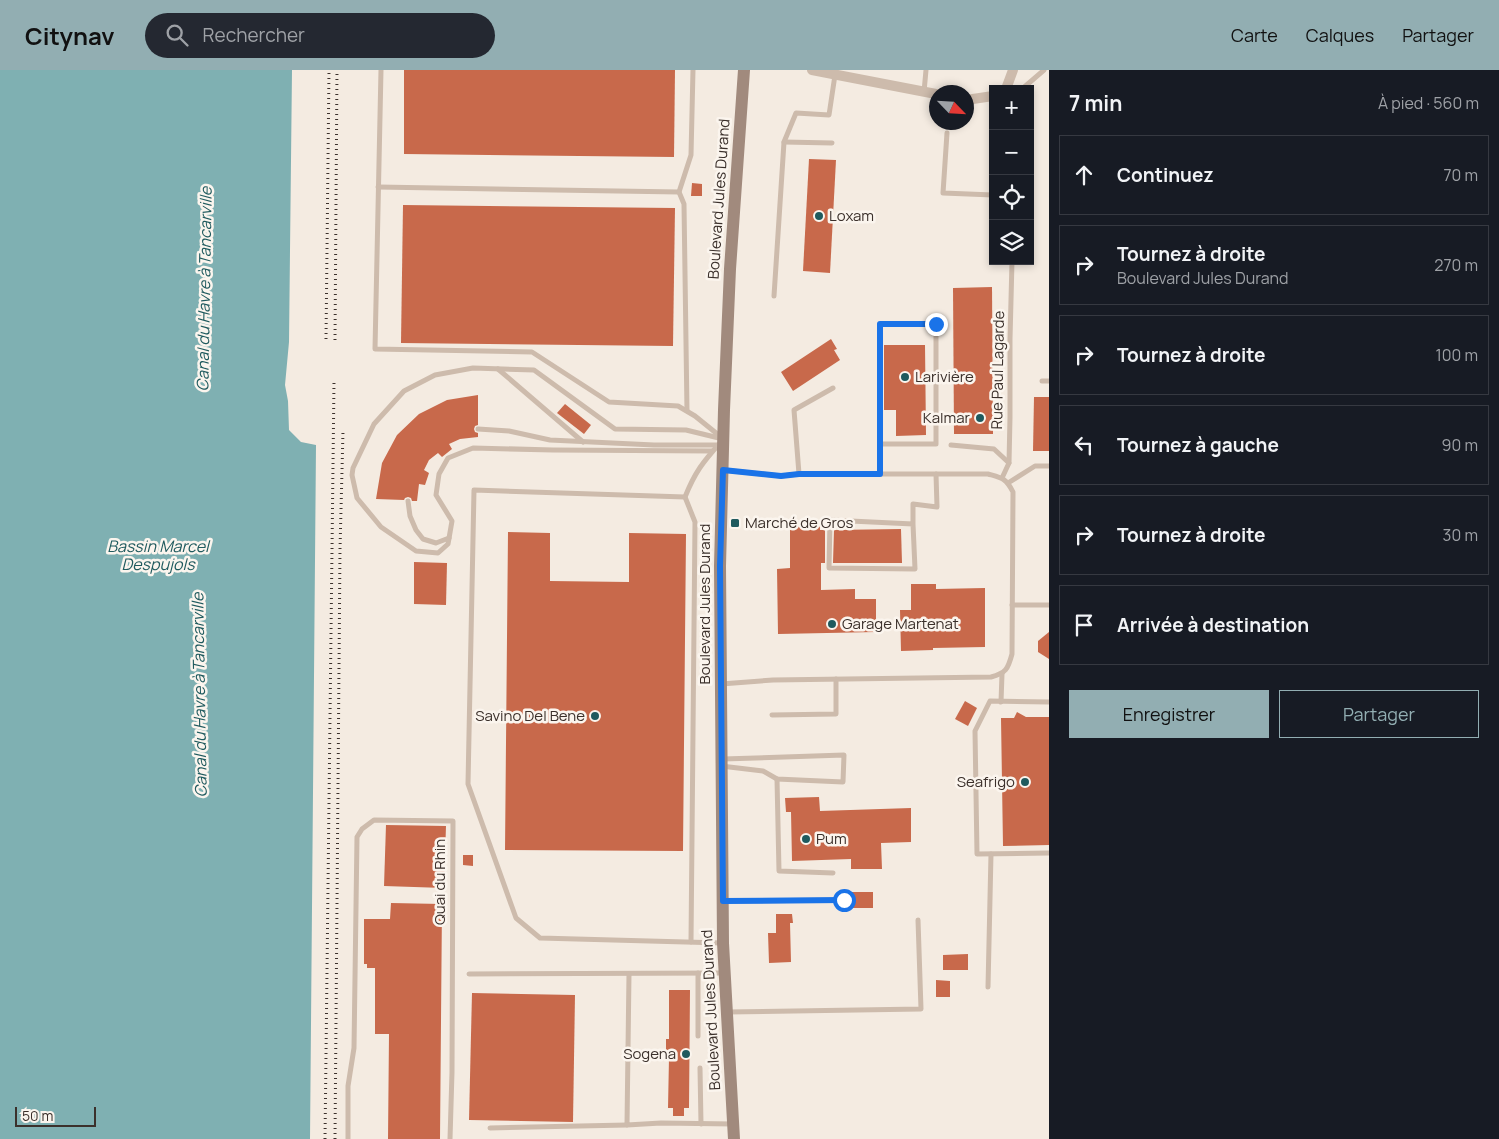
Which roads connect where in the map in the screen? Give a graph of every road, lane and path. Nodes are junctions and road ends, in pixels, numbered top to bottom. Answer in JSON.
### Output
{"nodes":[{"id":1,"x":381,"y":70,"type":"edge"},
{"id":2,"x":693,"y":70,"type":"edge"},
{"id":3,"x":744,"y":70,"type":"edge"},
{"id":4,"x":812,"y":70,"type":"edge"},
{"id":5,"x":926,"y":70,"type":"edge"},
{"id":6,"x":1013,"y":70,"type":"edge"},
{"id":7,"x":1044,"y":70,"type":"edge"},
{"id":8,"x":835,"y":74,"type":"junction"},
{"id":9,"x":1007,"y":85,"type":"edge"},
{"id":10,"x":1027,"y":85,"type":"edge"},
{"id":11,"x":924,"y":92,"type":"junction"},
{"id":12,"x":929,"y":93,"type":"edge"},
{"id":13,"x":989,"y":97,"type":"edge"},
{"id":14,"x":974,"y":99,"type":"edge"},
{"id":15,"x":947,"y":133,"type":"dead end"},
{"id":16,"x":784,"y":142,"type":"junction"},
{"id":17,"x":832,"y":143,"type":"dead end"},
{"id":18,"x":378,"y":187,"type":"junction"},
{"id":19,"x":679,"y":192,"type":"junction"},
{"id":20,"x":989,"y":195,"type":"edge"},
{"id":21,"x":1012,"y":265,"type":"edge"},
{"id":22,"x":774,"y":296,"type":"dead end"},
{"id":23,"x":498,"y":369,"type":"junction"},
{"id":24,"x":1042,"y":381,"type":"dead end"},
{"id":25,"x":1049,"y":381,"type":"edge"},
{"id":26,"x":832,"y":388,"type":"dead end"},
{"id":27,"x":687,"y":411,"type":"junction"},
{"id":28,"x":478,"y":430,"type":"dead end"},
{"id":29,"x":583,"y":442,"type":"junction"},
{"id":30,"x":721,"y":442,"type":"junction"},
{"id":31,"x":880,"y":444,"type":"junction"},
{"id":32,"x":951,"y":445,"type":"dead end"},
{"id":33,"x":712,"y":451,"type":"junction"},
{"id":34,"x":1009,"y":462,"type":"junction"},
{"id":35,"x":1049,"y":466,"type":"edge"},
{"id":36,"x":723,"y":470,"type":"junction"},
{"id":37,"x":799,"y":474,"type":"junction"},
{"id":38,"x":880,"y":474,"type":"junction"},
{"id":39,"x":936,"y":474,"type":"junction"},
{"id":40,"x":1002,"y":478,"type":"junction"},
{"id":41,"x":1008,"y":483,"type":"junction"},
{"id":42,"x":685,"y":496,"type":"junction"},
{"id":43,"x":408,"y":501,"type":"dead end"},
{"id":44,"x":914,"y":524,"type":"junction"},
{"id":45,"x":449,"y":538,"type":"junction"},
{"id":46,"x":1012,"y":605,"type":"junction"},
{"id":47,"x":1049,"y":605,"type":"edge"},
{"id":48,"x":1002,"y":674,"type":"junction"},
{"id":49,"x":836,"y":679,"type":"junction"},
{"id":50,"x":720,"y":684,"type":"junction"},
{"id":51,"x":1001,"y":702,"type":"junction"},
{"id":52,"x":1049,"y":702,"type":"edge"},
{"id":53,"x":772,"y":715,"type":"dead end"},
{"id":54,"x":721,"y":763,"type":"junction"},
{"id":55,"x":777,"y":779,"type":"junction"},
{"id":56,"x":1049,"y":853,"type":"edge"},
{"id":57,"x":991,"y":854,"type":"junction"},
{"id":58,"x":833,"y":874,"type":"dead end"},
{"id":59,"x":844,"y":900,"type":"dead end"},
{"id":60,"x":723,"y":901,"type":"junction"},
{"id":61,"x":918,"y":920,"type":"dead end"},
{"id":62,"x":691,"y":942,"type":"junction"},
{"id":63,"x":723,"y":943,"type":"junction"},
{"id":64,"x":698,"y":973,"type":"junction"},
{"id":65,"x":725,"y":973,"type":"junction"},
{"id":66,"x":469,"y":974,"type":"dead end"},
{"id":67,"x":629,"y":974,"type":"junction"},
{"id":68,"x":988,"y":988,"type":"dead end"},
{"id":69,"x":727,"y":1012,"type":"junction"},
{"id":70,"x":698,"y":1036,"type":"dead end"},
{"id":71,"x":700,"y":1068,"type":"dead end"},
{"id":72,"x":701,"y":1124,"type":"junction"},
{"id":73,"x":733,"y":1124,"type":"junction"},
{"id":74,"x":626,"y":1125,"type":"junction"},
{"id":75,"x":490,"y":1128,"type":"dead end"},
{"id":76,"x":348,"y":1139,"type":"edge"},
{"id":77,"x":450,"y":1139,"type":"edge"},
{"id":78,"x":734,"y":1139,"type":"edge"}],
"edges":[{"from":1,"to":18,"type":"lane"},
{"from":2,"to":19,"type":"lane"},
{"from":3,"to":30,"type":"main road","name":"Boulevard Jules Durand"},
{"from":4,"to":8,"type":"street"},
{"from":5,"to":11,"type":"lane"},
{"from":6,"to":9,"type":"street"},
{"from":7,"to":10,"type":"lane"},
{"from":8,"to":11,"type":"street"},
{"from":8,"to":16,"type":"lane"},
{"from":11,"to":12,"type":"street"},
{"from":13,"to":14,"type":"street"},
{"from":15,"to":20,"type":"lane"},
{"from":16,"to":17,"type":"lane"},
{"from":16,"to":22,"type":"lane"},
{"from":18,"to":19,"type":"lane"},
{"from":18,"to":27,"type":"lane"},
{"from":19,"to":27,"type":"lane"},
{"from":21,"to":34,"type":"lane","name":"Rue Paul Lagarde"},
{"from":23,"to":29,"type":"lane"},
{"from":23,"to":30,"type":"lane"},
{"from":23,"to":45,"type":"lane"},
{"from":24,"to":25,"type":"lane"},
{"from":26,"to":37,"type":"lane"},
{"from":27,"to":30,"type":"lane"},
{"from":28,"to":29,"type":"lane"},
{"from":29,"to":30,"type":"lane"},
{"from":30,"to":33,"type":"lane"},
{"from":30,"to":36,"type":"main road","name":"Boulevard Jules Durand"},
{"from":31,"to":31,"type":"lane"},
{"from":31,"to":38,"type":"lane"},
{"from":32,"to":34,"type":"lane"},
{"from":33,"to":42,"type":"lane"},
{"from":33,"to":45,"type":"lane"},
{"from":34,"to":40,"type":"lane","name":"Rue Paul Lagarde"},
{"from":35,"to":41,"type":"lane"},
{"from":36,"to":37,"type":"lane"},
{"from":36,"to":50,"type":"main road","name":"Boulevard Jules Durand"},
{"from":37,"to":38,"type":"lane"},
{"from":38,"to":39,"type":"lane"},
{"from":39,"to":40,"type":"lane"},
{"from":39,"to":44,"type":"lane"},
{"from":40,"to":41,"type":"lane"},
{"from":41,"to":46,"type":"lane"},
{"from":42,"to":62,"type":"lane"},
{"from":42,"to":62,"type":"lane"},
{"from":43,"to":45,"type":"lane"},
{"from":44,"to":44,"type":"lane"},
{"from":46,"to":47,"type":"lane"},
{"from":46,"to":48,"type":"lane"},
{"from":48,"to":49,"type":"lane"},
{"from":48,"to":51,"type":"lane"},
{"from":49,"to":50,"type":"lane"},
{"from":49,"to":53,"type":"lane"},
{"from":50,"to":54,"type":"main road","name":"Boulevard Jules Durand"},
{"from":51,"to":52,"type":"lane"},
{"from":51,"to":57,"type":"lane"},
{"from":54,"to":55,"type":"lane"},
{"from":54,"to":55,"type":"lane"},
{"from":54,"to":60,"type":"main road","name":"Boulevard Jules Durand"},
{"from":55,"to":58,"type":"lane"},
{"from":56,"to":57,"type":"lane"},
{"from":57,"to":68,"type":"lane"},
{"from":59,"to":60,"type":"lane"},
{"from":60,"to":63,"type":"main road","name":"Boulevard Jules Durand"},
{"from":61,"to":69,"type":"lane"},
{"from":62,"to":63,"type":"lane"},
{"from":63,"to":65,"type":"main road","name":"Boulevard Jules Durand"},
{"from":64,"to":65,"type":"lane"},
{"from":64,"to":67,"type":"lane"},
{"from":64,"to":70,"type":"lane"},
{"from":65,"to":69,"type":"main road","name":"Boulevard Jules Durand"},
{"from":66,"to":67,"type":"lane"},
{"from":67,"to":74,"type":"lane"},
{"from":69,"to":73,"type":"main road","name":"Boulevard Jules Durand"},
{"from":71,"to":72,"type":"lane"},
{"from":72,"to":73,"type":"lane"},
{"from":72,"to":74,"type":"lane"},
{"from":73,"to":78,"type":"main road","name":"Boulevard Jules Durand"},
{"from":74,"to":75,"type":"lane"},
{"from":76,"to":77,"type":"lane","name":"Quai du Rhin"}]}
